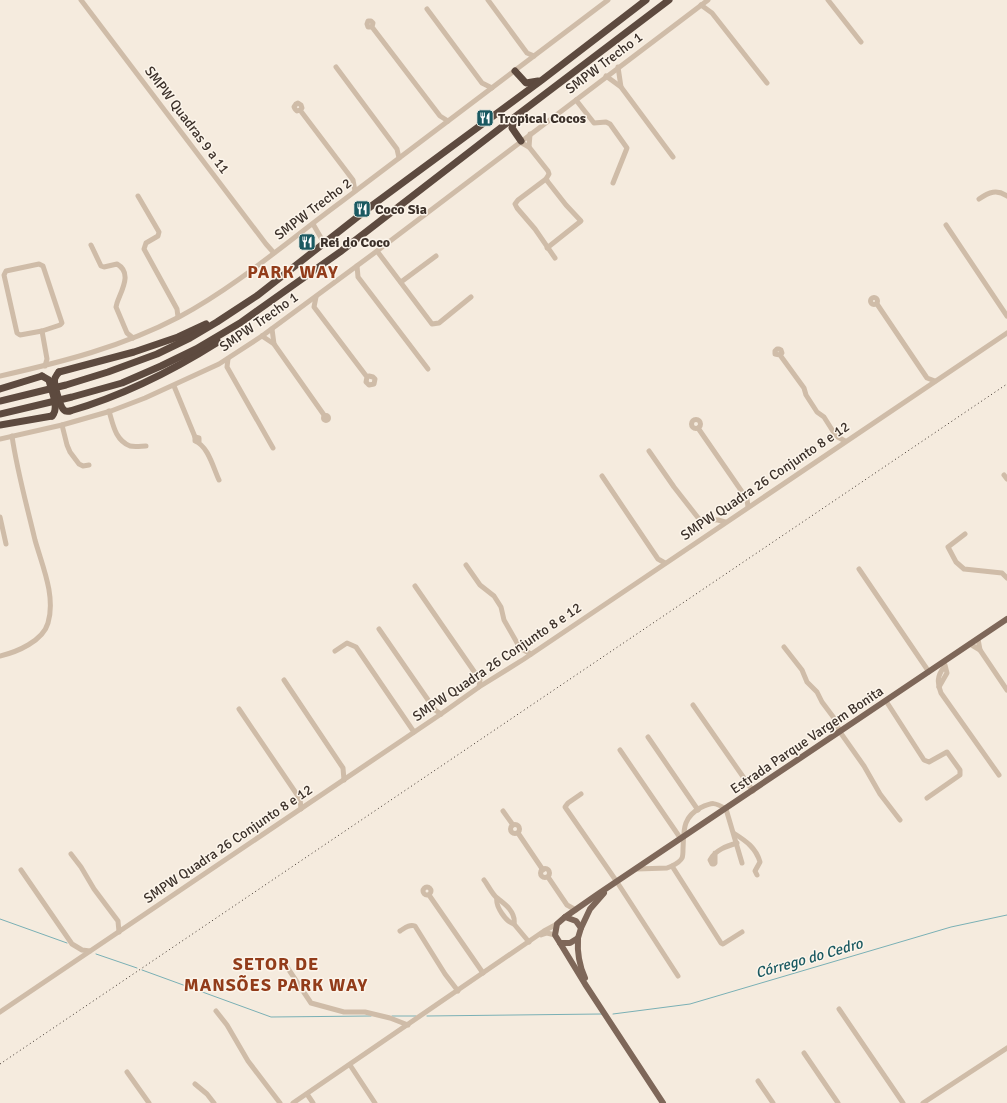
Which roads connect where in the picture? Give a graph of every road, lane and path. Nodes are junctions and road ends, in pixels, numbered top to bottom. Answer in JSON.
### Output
{"nodes":[{"id":1,"x":81,"y":0,"type":"edge"},
{"id":2,"x":488,"y":0,"type":"edge"},
{"id":3,"x":608,"y":0,"type":"edge"},
{"id":4,"x":646,"y":0,"type":"edge"},
{"id":5,"x":668,"y":0,"type":"edge"},
{"id":6,"x":707,"y":0,"type":"edge"},
{"id":7,"x":828,"y":0,"type":"edge"},
{"id":8,"x":701,"y":5,"type":"junction"},
{"id":9,"x":427,"y":9,"type":"dead end"},
{"id":10,"x":710,"y":11,"type":"junction"},
{"id":11,"x":372,"y":27,"type":"dead end"},
{"id":12,"x":861,"y":42,"type":"dead end"},
{"id":13,"x":527,"y":53,"type":"junction"},
{"id":14,"x":534,"y":56,"type":"junction"},
{"id":15,"x":528,"y":61,"type":"junction"},
{"id":16,"x":336,"y":67,"type":"dead end"},
{"id":17,"x":618,"y":68,"type":"junction"},
{"id":18,"x":514,"y":72,"type":"junction"},
{"id":19,"x":606,"y":76,"type":"junction"},
{"id":20,"x":542,"y":80,"type":"junction"},
{"id":21,"x":482,"y":83,"type":"junction"},
{"id":22,"x":767,"y":83,"type":"dead end"},
{"id":23,"x":621,"y":87,"type":"junction"},
{"id":24,"x":492,"y":88,"type":"junction"},
{"id":25,"x":482,"y":95,"type":"junction"},
{"id":26,"x":515,"y":100,"type":"junction"},
{"id":27,"x":576,"y":100,"type":"junction"},
{"id":28,"x":300,"y":110,"type":"dead end"},
{"id":29,"x":440,"y":116,"type":"junction"},
{"id":30,"x":516,"y":116,"type":"junction"},
{"id":31,"x":448,"y":121,"type":"junction"},
{"id":32,"x":442,"y":126,"type":"junction"},
{"id":33,"x":496,"y":131,"type":"junction"},
{"id":34,"x":530,"y":134,"type":"junction"},
{"id":35,"x":520,"y":142,"type":"junction"},
{"id":36,"x":529,"y":147,"type":"junction"},
{"id":37,"x":397,"y":149,"type":"junction"},
{"id":38,"x":406,"y":153,"type":"junction"},
{"id":39,"x":673,"y":157,"type":"dead end"},
{"id":40,"x":399,"y":158,"type":"junction"},
{"id":41,"x":546,"y":179,"type":"junction"},
{"id":42,"x":353,"y":180,"type":"junction"},
{"id":43,"x":613,"y":183,"type":"dead end"},
{"id":44,"x":364,"y":185,"type":"junction"},
{"id":45,"x":355,"y":191,"type":"junction"},
{"id":46,"x":138,"y":196,"type":"dead end"},
{"id":47,"x":1007,"y":196,"type":"edge"},
{"id":48,"x":980,"y":199,"type":"dead end"},
{"id":49,"x":313,"y":224,"type":"junction"},
{"id":50,"x":946,"y":225,"type":"dead end"},
{"id":51,"x":324,"y":243,"type":"junction"},
{"id":52,"x":91,"y":245,"type":"dead end"},
{"id":53,"x":548,"y":248,"type":"junction"},
{"id":54,"x":377,"y":251,"type":"junction"},
{"id":55,"x":274,"y":253,"type":"junction"},
{"id":56,"x":436,"y":256,"type":"dead end"},
{"id":57,"x":556,"y":258,"type":"dead end"},
{"id":58,"x":357,"y":266,"type":"junction"},
{"id":59,"x":348,"y":273,"type":"junction"},
{"id":60,"x":357,"y":275,"type":"junction"},
{"id":61,"x":400,"y":282,"type":"junction"},
{"id":62,"x":316,"y":296,"type":"junction"},
{"id":63,"x":471,"y":297,"type":"dead end"},
{"id":64,"x":877,"y":304,"type":"dead end"},
{"id":65,"x":303,"y":306,"type":"junction"},
{"id":66,"x":314,"y":307,"type":"junction"},
{"id":67,"x":176,"y":309,"type":"junction"},
{"id":68,"x":184,"y":314,"type":"junction"},
{"id":69,"x":1007,"y":316,"type":"edge"},
{"id":70,"x":178,"y":317,"type":"junction"},
{"id":71,"x":217,"y":322,"type":"junction"},
{"id":72,"x":240,"y":324,"type":"junction"},
{"id":73,"x":272,"y":329,"type":"junction"},
{"id":74,"x":42,"y":331,"type":"junction"},
{"id":75,"x":127,"y":333,"type":"junction"},
{"id":76,"x":1007,"y":333,"type":"edge"},
{"id":77,"x":262,"y":336,"type":"junction"},
{"id":78,"x":133,"y":338,"type":"junction"},
{"id":79,"x":126,"y":341,"type":"junction"},
{"id":80,"x":274,"y":344,"type":"junction"},
{"id":81,"x":780,"y":355,"type":"dead end"},
{"id":82,"x":228,"y":358,"type":"junction"},
{"id":83,"x":47,"y":359,"type":"junction"},
{"id":84,"x":52,"y":364,"type":"junction"},
{"id":85,"x":220,"y":364,"type":"junction"},
{"id":86,"x":45,"y":366,"type":"junction"},
{"id":87,"x":227,"y":367,"type":"junction"},
{"id":88,"x":428,"y":369,"type":"dead end"},
{"id":89,"x":0,"y":376,"type":"edge"},
{"id":90,"x":366,"y":377,"type":"dead end"},
{"id":91,"x":927,"y":378,"type":"junction"},
{"id":92,"x":935,"y":381,"type":"junction"},
{"id":93,"x":174,"y":386,"type":"junction"},
{"id":94,"x":926,"y":387,"type":"junction"},
{"id":95,"x":0,"y":389,"type":"edge"},
{"id":96,"x":0,"y":401,"type":"edge"},
{"id":97,"x":109,"y":411,"type":"junction"},
{"id":98,"x":0,"y":414,"type":"edge"},
{"id":99,"x":324,"y":416,"type":"dead end"},
{"id":100,"x":0,"y":425,"type":"edge"},
{"id":101,"x":62,"y":425,"type":"junction"},
{"id":102,"x":698,"y":428,"type":"dead end"},
{"id":103,"x":12,"y":436,"type":"junction"},
{"id":104,"x":838,"y":437,"type":"junction"},
{"id":105,"x":0,"y":439,"type":"edge"},
{"id":106,"x":845,"y":441,"type":"junction"},
{"id":107,"x":146,"y":446,"type":"dead end"},
{"id":108,"x":838,"y":446,"type":"junction"},
{"id":109,"x":274,"y":448,"type":"dead end"},
{"id":110,"x":649,"y":451,"type":"dead end"},
{"id":111,"x":89,"y":465,"type":"dead end"},
{"id":112,"x":602,"y":476,"type":"dead end"},
{"id":113,"x":219,"y":480,"type":"dead end"},
{"id":114,"x":748,"y":500,"type":"junction"},
{"id":115,"x":754,"y":502,"type":"junction"},
{"id":116,"x":748,"y":507,"type":"junction"},
{"id":117,"x":0,"y":517,"type":"edge"},
{"id":118,"x":725,"y":522,"type":"junction"},
{"id":119,"x":965,"y":534,"type":"dead end"},
{"id":120,"x":6,"y":544,"type":"dead end"},
{"id":121,"x":658,"y":559,"type":"junction"},
{"id":122,"x":665,"y":563,"type":"junction"},
{"id":123,"x":466,"y":565,"type":"dead end"},
{"id":124,"x":658,"y":568,"type":"junction"},
{"id":125,"x":860,"y":569,"type":"dead end"},
{"id":126,"x":1007,"y":578,"type":"edge"},
{"id":127,"x":415,"y":586,"type":"dead end"},
{"id":128,"x":1007,"y":619,"type":"edge"},
{"id":129,"x":379,"y":629,"type":"dead end"},
{"id":130,"x":978,"y":639,"type":"junction"},
{"id":131,"x":970,"y":644,"type":"junction"},
{"id":132,"x":784,"y":647,"type":"dead end"},
{"id":133,"x":522,"y":649,"type":"junction"},
{"id":134,"x":980,"y":650,"type":"junction"},
{"id":135,"x":334,"y":651,"type":"dead end"},
{"id":136,"x":531,"y":654,"type":"junction"},
{"id":137,"x":0,"y":656,"type":"edge"},
{"id":138,"x":524,"y":659,"type":"junction"},
{"id":139,"x":945,"y":664,"type":"junction"},
{"id":140,"x":929,"y":672,"type":"junction"},
{"id":141,"x":284,"y":680,"type":"dead end"},
{"id":142,"x":480,"y":681,"type":"junction"},
{"id":143,"x":486,"y":683,"type":"junction"},
{"id":144,"x":479,"y":687,"type":"junction"},
{"id":145,"x":1007,"y":690,"type":"edge"},
{"id":146,"x":886,"y":701,"type":"junction"},
{"id":147,"x":693,"y":705,"type":"dead end"},
{"id":148,"x":239,"y":709,"type":"dead end"},
{"id":149,"x":435,"y":710,"type":"junction"},
{"id":150,"x":441,"y":714,"type":"junction"},
{"id":151,"x":435,"y":718,"type":"junction"},
{"id":152,"x":414,"y":732,"type":"junction"},
{"id":153,"x":840,"y":732,"type":"junction"},
{"id":154,"x":648,"y":738,"type":"dead end"},
{"id":155,"x":620,"y":750,"type":"dead end"},
{"id":156,"x":343,"y":768,"type":"junction"},
{"id":157,"x":354,"y":773,"type":"junction"},
{"id":158,"x":999,"y":776,"type":"dead end"},
{"id":159,"x":344,"y":780,"type":"junction"},
{"id":160,"x":753,"y":791,"type":"junction"},
{"id":161,"x":582,"y":794,"type":"dead end"},
{"id":162,"x":926,"y":798,"type":"dead end"},
{"id":163,"x":300,"y":799,"type":"junction"},
{"id":164,"x":309,"y":804,"type":"junction"},
{"id":165,"x":301,"y":809,"type":"junction"},
{"id":166,"x":726,"y":809,"type":"junction"},
{"id":167,"x":698,"y":810,"type":"junction"},
{"id":168,"x":503,"y":811,"type":"dead end"},
{"id":169,"x":900,"y":820,"type":"dead end"},
{"id":170,"x":735,"y":834,"type":"junction"},
{"id":171,"x":682,"y":838,"type":"junction"},
{"id":172,"x":737,"y":843,"type":"junction"},
{"id":173,"x":715,"y":853,"type":"dead end"},
{"id":174,"x":71,"y":854,"type":"dead end"},
{"id":175,"x":742,"y":863,"type":"dead end"},
{"id":176,"x":672,"y":866,"type":"junction"},
{"id":177,"x":637,"y":869,"type":"junction"},
{"id":178,"x":21,"y":870,"type":"dead end"},
{"id":179,"x":757,"y":875,"type":"dead end"},
{"id":180,"x":484,"y":880,"type":"dead end"},
{"id":181,"x":618,"y":882,"type":"junction"},
{"id":182,"x":429,"y":895,"type":"dead end"},
{"id":183,"x":567,"y":905,"type":"junction"},
{"id":184,"x":576,"y":910,"type":"junction"},
{"id":185,"x":566,"y":917,"type":"junction"},
{"id":186,"x":118,"y":921,"type":"junction"},
{"id":187,"x":557,"y":924,"type":"junction"},
{"id":188,"x":129,"y":925,"type":"junction"},
{"id":189,"x":581,"y":928,"type":"junction"},
{"id":190,"x":400,"y":931,"type":"dead end"},
{"id":191,"x":119,"y":932,"type":"junction"},
{"id":192,"x":742,"y":932,"type":"dead end"},
{"id":193,"x":555,"y":935,"type":"junction"},
{"id":194,"x":538,"y":936,"type":"junction"},
{"id":195,"x":578,"y":938,"type":"junction"},
{"id":196,"x":529,"y":942,"type":"junction"},
{"id":197,"x":560,"y":943,"type":"junction"},
{"id":198,"x":82,"y":950,"type":"junction"},
{"id":199,"x":90,"y":951,"type":"junction"},
{"id":200,"x":82,"y":956,"type":"junction"},
{"id":201,"x":287,"y":967,"type":"dead end"},
{"id":202,"x":483,"y":973,"type":"junction"},
{"id":203,"x":678,"y":976,"type":"dead end"},
{"id":204,"x":590,"y":989,"type":"junction"},
{"id":205,"x":458,"y":991,"type":"junction"},
{"id":206,"x":839,"y":1009,"type":"dead end"},
{"id":207,"x":0,"y":1012,"type":"edge"},
{"id":208,"x":216,"y":1012,"type":"dead end"},
{"id":209,"x":408,"y":1025,"type":"junction"},
{"id":210,"x":1007,"y":1048,"type":"edge"},
{"id":211,"x":804,"y":1053,"type":"dead end"},
{"id":212,"x":350,"y":1065,"type":"junction"},
{"id":213,"x":127,"y":1072,"type":"dead end"},
{"id":214,"x":758,"y":1080,"type":"dead end"},
{"id":215,"x":195,"y":1084,"type":"dead end"},
{"id":216,"x":307,"y":1094,"type":"junction"},
{"id":217,"x":149,"y":1103,"type":"edge"},
{"id":218,"x":214,"y":1103,"type":"edge"},
{"id":219,"x":280,"y":1103,"type":"edge"},
{"id":220,"x":293,"y":1103,"type":"edge"},
{"id":221,"x":313,"y":1103,"type":"edge"},
{"id":222,"x":375,"y":1103,"type":"edge"},
{"id":223,"x":663,"y":1103,"type":"edge"},
{"id":224,"x":773,"y":1103,"type":"edge"},
{"id":225,"x":838,"y":1103,"type":"edge"},
{"id":226,"x":903,"y":1103,"type":"edge"},
{"id":227,"x":923,"y":1103,"type":"edge"}],
"edges":[{"from":1,"to":55,"type":"street","name":"SMPW Quadras 9 a 11"},
{"from":2,"to":13,"type":"street"},
{"from":3,"to":14,"type":"street","name":"SMPW Trecho 2"},
{"from":4,"to":20,"type":"highway"},
{"from":5,"to":30,"type":"highway"},
{"from":6,"to":8,"type":"street","name":"SMPW Trecho 1"},
{"from":6,"to":10,"type":"street"},
{"from":7,"to":12,"type":"street"},
{"from":8,"to":10,"type":"street"},
{"from":8,"to":17,"type":"street","name":"SMPW Trecho 1"},
{"from":9,"to":21,"type":"street"},
{"from":10,"to":22,"type":"street"},
{"from":11,"to":29,"type":"street"},
{"from":13,"to":14,"type":"street"},
{"from":13,"to":15,"type":"street"},
{"from":14,"to":15,"type":"street","name":"SMPW Trecho 2"},
{"from":15,"to":18,"type":"street","name":"SMPW Trecho 2"},
{"from":16,"to":37,"type":"street"},
{"from":17,"to":19,"type":"street","name":"SMPW Trecho 1"},
{"from":17,"to":23,"type":"street"},
{"from":18,"to":20,"type":"highway"},
{"from":18,"to":24,"type":"street","name":"SMPW Trecho 2"},
{"from":18,"to":26,"type":"highway"},
{"from":19,"to":23,"type":"street"},
{"from":19,"to":27,"type":"street","name":"SMPW Trecho 1"},
{"from":20,"to":26,"type":"highway"},
{"from":21,"to":24,"type":"street"},
{"from":21,"to":25,"type":"street"},
{"from":23,"to":39,"type":"street"},
{"from":24,"to":25,"type":"street","name":"SMPW Trecho 2"},
{"from":25,"to":31,"type":"street","name":"SMPW Trecho 2"},
{"from":26,"to":51,"type":"highway"},
{"from":27,"to":34,"type":"street","name":"SMPW Trecho 1"},
{"from":27,"to":43,"type":"street"},
{"from":28,"to":42,"type":"street"},
{"from":29,"to":31,"type":"street"},
{"from":29,"to":32,"type":"street"},
{"from":30,"to":33,"type":"highway"},
{"from":30,"to":35,"type":"highway"},
{"from":31,"to":32,"type":"street","name":"SMPW Trecho 2"},
{"from":32,"to":38,"type":"street","name":"SMPW Trecho 2"},
{"from":33,"to":35,"type":"highway"},
{"from":33,"to":72,"type":"highway"},
{"from":34,"to":35,"type":"street","name":"SMPW Trecho 1"},
{"from":34,"to":36,"type":"street"},
{"from":35,"to":36,"type":"street"},
{"from":35,"to":54,"type":"street","name":"SMPW Trecho 1"},
{"from":36,"to":41,"type":"street"},
{"from":37,"to":38,"type":"street"},
{"from":37,"to":40,"type":"street"},
{"from":38,"to":40,"type":"street","name":"SMPW Trecho 2"},
{"from":40,"to":44,"type":"street","name":"SMPW Trecho 2"},
{"from":41,"to":53,"type":"street"},
{"from":41,"to":53,"type":"street"},
{"from":42,"to":44,"type":"street"},
{"from":42,"to":45,"type":"street"},
{"from":44,"to":45,"type":"street","name":"SMPW Trecho 2"},
{"from":45,"to":49,"type":"street","name":"SMPW Trecho 2"},
{"from":46,"to":67,"type":"street"},
{"from":47,"to":48,"type":"street"},
{"from":49,"to":51,"type":"street"},
{"from":49,"to":55,"type":"street","name":"SMPW Trecho 2"},
{"from":50,"to":69,"type":"street"},
{"from":51,"to":71,"type":"highway"},
{"from":52,"to":75,"type":"street"},
{"from":53,"to":57,"type":"street"},
{"from":54,"to":58,"type":"street","name":"SMPW Trecho 1"},
{"from":54,"to":61,"type":"street"},
{"from":55,"to":68,"type":"street","name":"SMPW Trecho 2"},
{"from":56,"to":61,"type":"street"},
{"from":58,"to":59,"type":"street","name":"SMPW Trecho 1"},
{"from":58,"to":60,"type":"street"},
{"from":59,"to":60,"type":"street"},
{"from":59,"to":62,"type":"street","name":"SMPW Trecho 1"},
{"from":60,"to":88,"type":"street"},
{"from":61,"to":63,"type":"street"},
{"from":62,"to":65,"type":"street","name":"SMPW Trecho 1"},
{"from":62,"to":66,"type":"street"},
{"from":64,"to":91,"type":"street"},
{"from":65,"to":66,"type":"street"},
{"from":65,"to":73,"type":"street","name":"SMPW Trecho 1"},
{"from":66,"to":90,"type":"street"},
{"from":67,"to":68,"type":"street"},
{"from":67,"to":70,"type":"street"},
{"from":68,"to":70,"type":"street","name":"SMPW Trecho 2"},
{"from":70,"to":78,"type":"street","name":"SMPW Trecho 2"},
{"from":71,"to":72,"type":"highway","bridge":true},
{"from":71,"to":96,"type":"highway"},
{"from":72,"to":98,"type":"highway"},
{"from":73,"to":77,"type":"street","name":"SMPW Trecho 1"},
{"from":73,"to":80,"type":"street"},
{"from":74,"to":74,"type":"street"},
{"from":74,"to":83,"type":"street"},
{"from":75,"to":78,"type":"street"},
{"from":75,"to":79,"type":"street"},
{"from":76,"to":92,"type":"street","name":"SMPW Quadra 26 Conjunto 8 e 12"},
{"from":77,"to":80,"type":"street"},
{"from":77,"to":82,"type":"street","name":"SMPW Trecho 1"},
{"from":78,"to":79,"type":"street","name":"SMPW Trecho 2"},
{"from":79,"to":84,"type":"street","name":"SMPW Trecho 2"},
{"from":80,"to":99,"type":"street"},
{"from":81,"to":104,"type":"street"},
{"from":82,"to":85,"type":"street","name":"SMPW Trecho 1"},
{"from":82,"to":87,"type":"street"},
{"from":83,"to":84,"type":"street"},
{"from":83,"to":86,"type":"street"},
{"from":84,"to":86,"type":"street","name":"SMPW Trecho 2"},
{"from":85,"to":87,"type":"street"},
{"from":85,"to":93,"type":"street","name":"SMPW Trecho 1"},
{"from":86,"to":89,"type":"street","name":"SMPW Trecho 2"},
{"from":87,"to":109,"type":"street"},
{"from":91,"to":92,"type":"street"},
{"from":91,"to":94,"type":"street"},
{"from":92,"to":94,"type":"street","name":"SMPW Quadra 26 Conjunto 8 e 12"},
{"from":93,"to":97,"type":"street","name":"SMPW Trecho 1"},
{"from":93,"to":113,"type":"street"},
{"from":94,"to":106,"type":"street","name":"SMPW Quadra 26 Conjunto 8 e 12"},
{"from":95,"to":100,"type":"highway","bridge":true},
{"from":97,"to":101,"type":"street","name":"SMPW Trecho 1"},
{"from":97,"to":107,"type":"street"},
{"from":101,"to":103,"type":"street","name":"SMPW Trecho 1"},
{"from":101,"to":111,"type":"street"},
{"from":102,"to":114,"type":"street"},
{"from":103,"to":105,"type":"street","name":"SMPW Trecho 1"},
{"from":103,"to":137,"type":"street"},
{"from":104,"to":106,"type":"street"},
{"from":104,"to":108,"type":"street"},
{"from":106,"to":108,"type":"street","name":"SMPW Quadra 26 Conjunto 8 e 12"},
{"from":108,"to":115,"type":"street","name":"SMPW Quadra 26 Conjunto 8 e 12"},
{"from":110,"to":118,"type":"street"},
{"from":112,"to":121,"type":"street"},
{"from":114,"to":115,"type":"street"},
{"from":114,"to":116,"type":"street"},
{"from":115,"to":116,"type":"street","name":"SMPW Quadra 26 Conjunto 8 e 12"},
{"from":116,"to":118,"type":"street","name":"SMPW Quadra 26 Conjunto 8 e 12"},
{"from":117,"to":120,"type":"street"},
{"from":118,"to":122,"type":"street","name":"SMPW Quadra 26 Conjunto 8 e 12"},
{"from":119,"to":126,"type":"street"},
{"from":121,"to":122,"type":"street"},
{"from":121,"to":124,"type":"street"},
{"from":122,"to":124,"type":"street","name":"SMPW Quadra 26 Conjunto 8 e 12"},
{"from":123,"to":133,"type":"street"},
{"from":124,"to":136,"type":"street","name":"SMPW Quadra 26 Conjunto 8 e 12"},
{"from":125,"to":140,"type":"street"},
{"from":127,"to":142,"type":"street"},
{"from":128,"to":130,"type":"main road","name":"Estrada Parque Vargem Bonita"},
{"from":129,"to":149,"type":"street"},
{"from":130,"to":131,"type":"main road","name":"Estrada Parque Vargem Bonita"},
{"from":130,"to":134,"type":"street"},
{"from":131,"to":134,"type":"street"},
{"from":131,"to":139,"type":"main road","name":"Estrada Parque Vargem Bonita"},
{"from":132,"to":153,"type":"street"},
{"from":133,"to":136,"type":"street"},
{"from":133,"to":138,"type":"street"},
{"from":134,"to":145,"type":"street"},
{"from":135,"to":152,"type":"street"},
{"from":136,"to":138,"type":"street","name":"SMPW Quadra 26 Conjunto 8 e 12"},
{"from":138,"to":143,"type":"street","name":"SMPW Quadra 26 Conjunto 8 e 12"},
{"from":139,"to":140,"type":"main road","name":"Estrada Parque Vargem Bonita"},
{"from":139,"to":158,"type":"street"},
{"from":140,"to":146,"type":"main road","name":"Estrada Parque Vargem Bonita"},
{"from":141,"to":156,"type":"street"},
{"from":142,"to":143,"type":"street"},
{"from":142,"to":144,"type":"street"},
{"from":143,"to":144,"type":"street","name":"SMPW Quadra 26 Conjunto 8 e 12"},
{"from":144,"to":150,"type":"street","name":"SMPW Quadra 26 Conjunto 8 e 12"},
{"from":146,"to":153,"type":"main road","name":"Estrada Parque Vargem Bonita"},
{"from":146,"to":162,"type":"street"},
{"from":147,"to":160,"type":"street"},
{"from":148,"to":163,"type":"street"},
{"from":149,"to":150,"type":"street"},
{"from":149,"to":151,"type":"street"},
{"from":150,"to":151,"type":"street","name":"SMPW Quadra 26 Conjunto 8 e 12"},
{"from":151,"to":152,"type":"street","name":"SMPW Quadra 26 Conjunto 8 e 12"},
{"from":152,"to":157,"type":"street","name":"SMPW Quadra 26 Conjunto 8 e 12"},
{"from":153,"to":160,"type":"main road","name":"Estrada Parque Vargem Bonita"},
{"from":153,"to":169,"type":"street"},
{"from":154,"to":167,"type":"street"},
{"from":155,"to":171,"type":"street"},
{"from":156,"to":157,"type":"street"},
{"from":156,"to":159,"type":"street"},
{"from":157,"to":159,"type":"street","name":"SMPW Quadra 26 Conjunto 8 e 12"},
{"from":159,"to":164,"type":"street","name":"SMPW Quadra 26 Conjunto 8 e 12"},
{"from":160,"to":166,"type":"main road","name":"Estrada Parque Vargem Bonita"},
{"from":161,"to":181,"type":"street"},
{"from":163,"to":164,"type":"street"},
{"from":163,"to":165,"type":"street"},
{"from":164,"to":165,"type":"street","name":"SMPW Quadra 26 Conjunto 8 e 12"},
{"from":165,"to":188,"type":"street","name":"SMPW Quadra 26 Conjunto 8 e 12"},
{"from":166,"to":167,"type":"street"},
{"from":166,"to":170,"type":"street"},
{"from":166,"to":171,"type":"main road","name":"Estrada Parque Vargem Bonita"},
{"from":167,"to":171,"type":"street"},
{"from":168,"to":183,"type":"street"},
{"from":170,"to":172,"type":"street"},
{"from":170,"to":179,"type":"street"},
{"from":171,"to":176,"type":"street"},
{"from":171,"to":177,"type":"main road","name":"Estrada Parque Vargem Bonita"},
{"from":172,"to":173,"type":"street"},
{"from":172,"to":175,"type":"street"},
{"from":174,"to":186,"type":"street"},
{"from":176,"to":177,"type":"street"},
{"from":176,"to":192,"type":"street"},
{"from":177,"to":181,"type":"main road","name":"Estrada Parque Vargem Bonita"},
{"from":178,"to":198,"type":"street"},
{"from":180,"to":196,"type":"street"},
{"from":181,"to":184,"type":"main road","name":"Estrada Parque Vargem Bonita"},
{"from":181,"to":189,"type":"main road","name":"Estrada Parque Vargem Bonita"},
{"from":181,"to":203,"type":"street"},
{"from":182,"to":202,"type":"street"},
{"from":183,"to":184,"type":"street"},
{"from":183,"to":185,"type":"street"},
{"from":184,"to":185,"type":"main road","name":"Estrada Parque Vargem Bonita"},
{"from":185,"to":187,"type":"main road"},
{"from":185,"to":189,"type":"main road"},
{"from":186,"to":188,"type":"street"},
{"from":186,"to":191,"type":"street"},
{"from":187,"to":193,"type":"main road"},
{"from":187,"to":194,"type":"street"},
{"from":188,"to":191,"type":"street","name":"SMPW Quadra 26 Conjunto 8 e 12"},
{"from":189,"to":195,"type":"main road"},
{"from":190,"to":205,"type":"street"},
{"from":191,"to":199,"type":"street","name":"SMPW Quadra 26 Conjunto 8 e 12"},
{"from":193,"to":194,"type":"street"},
{"from":193,"to":197,"type":"main road"},
{"from":194,"to":196,"type":"street"},
{"from":195,"to":197,"type":"main road"},
{"from":195,"to":204,"type":"main road"},
{"from":196,"to":202,"type":"street"},
{"from":197,"to":204,"type":"main road"},
{"from":198,"to":199,"type":"street"},
{"from":198,"to":200,"type":"street"},
{"from":199,"to":200,"type":"street","name":"SMPW Quadra 26 Conjunto 8 e 12"},
{"from":200,"to":207,"type":"street","name":"SMPW Quadra 26 Conjunto 8 e 12"},
{"from":201,"to":209,"type":"street"},
{"from":202,"to":205,"type":"street"},
{"from":204,"to":223,"type":"main road"},
{"from":205,"to":209,"type":"street"},
{"from":206,"to":226,"type":"street"},
{"from":208,"to":219,"type":"street"},
{"from":209,"to":212,"type":"street"},
{"from":210,"to":227,"type":"street"},
{"from":211,"to":225,"type":"street"},
{"from":212,"to":216,"type":"street"},
{"from":212,"to":222,"type":"street"},
{"from":213,"to":217,"type":"street"},
{"from":214,"to":224,"type":"street"},
{"from":215,"to":218,"type":"street"},
{"from":216,"to":220,"type":"street"},
{"from":216,"to":221,"type":"street"}]}
